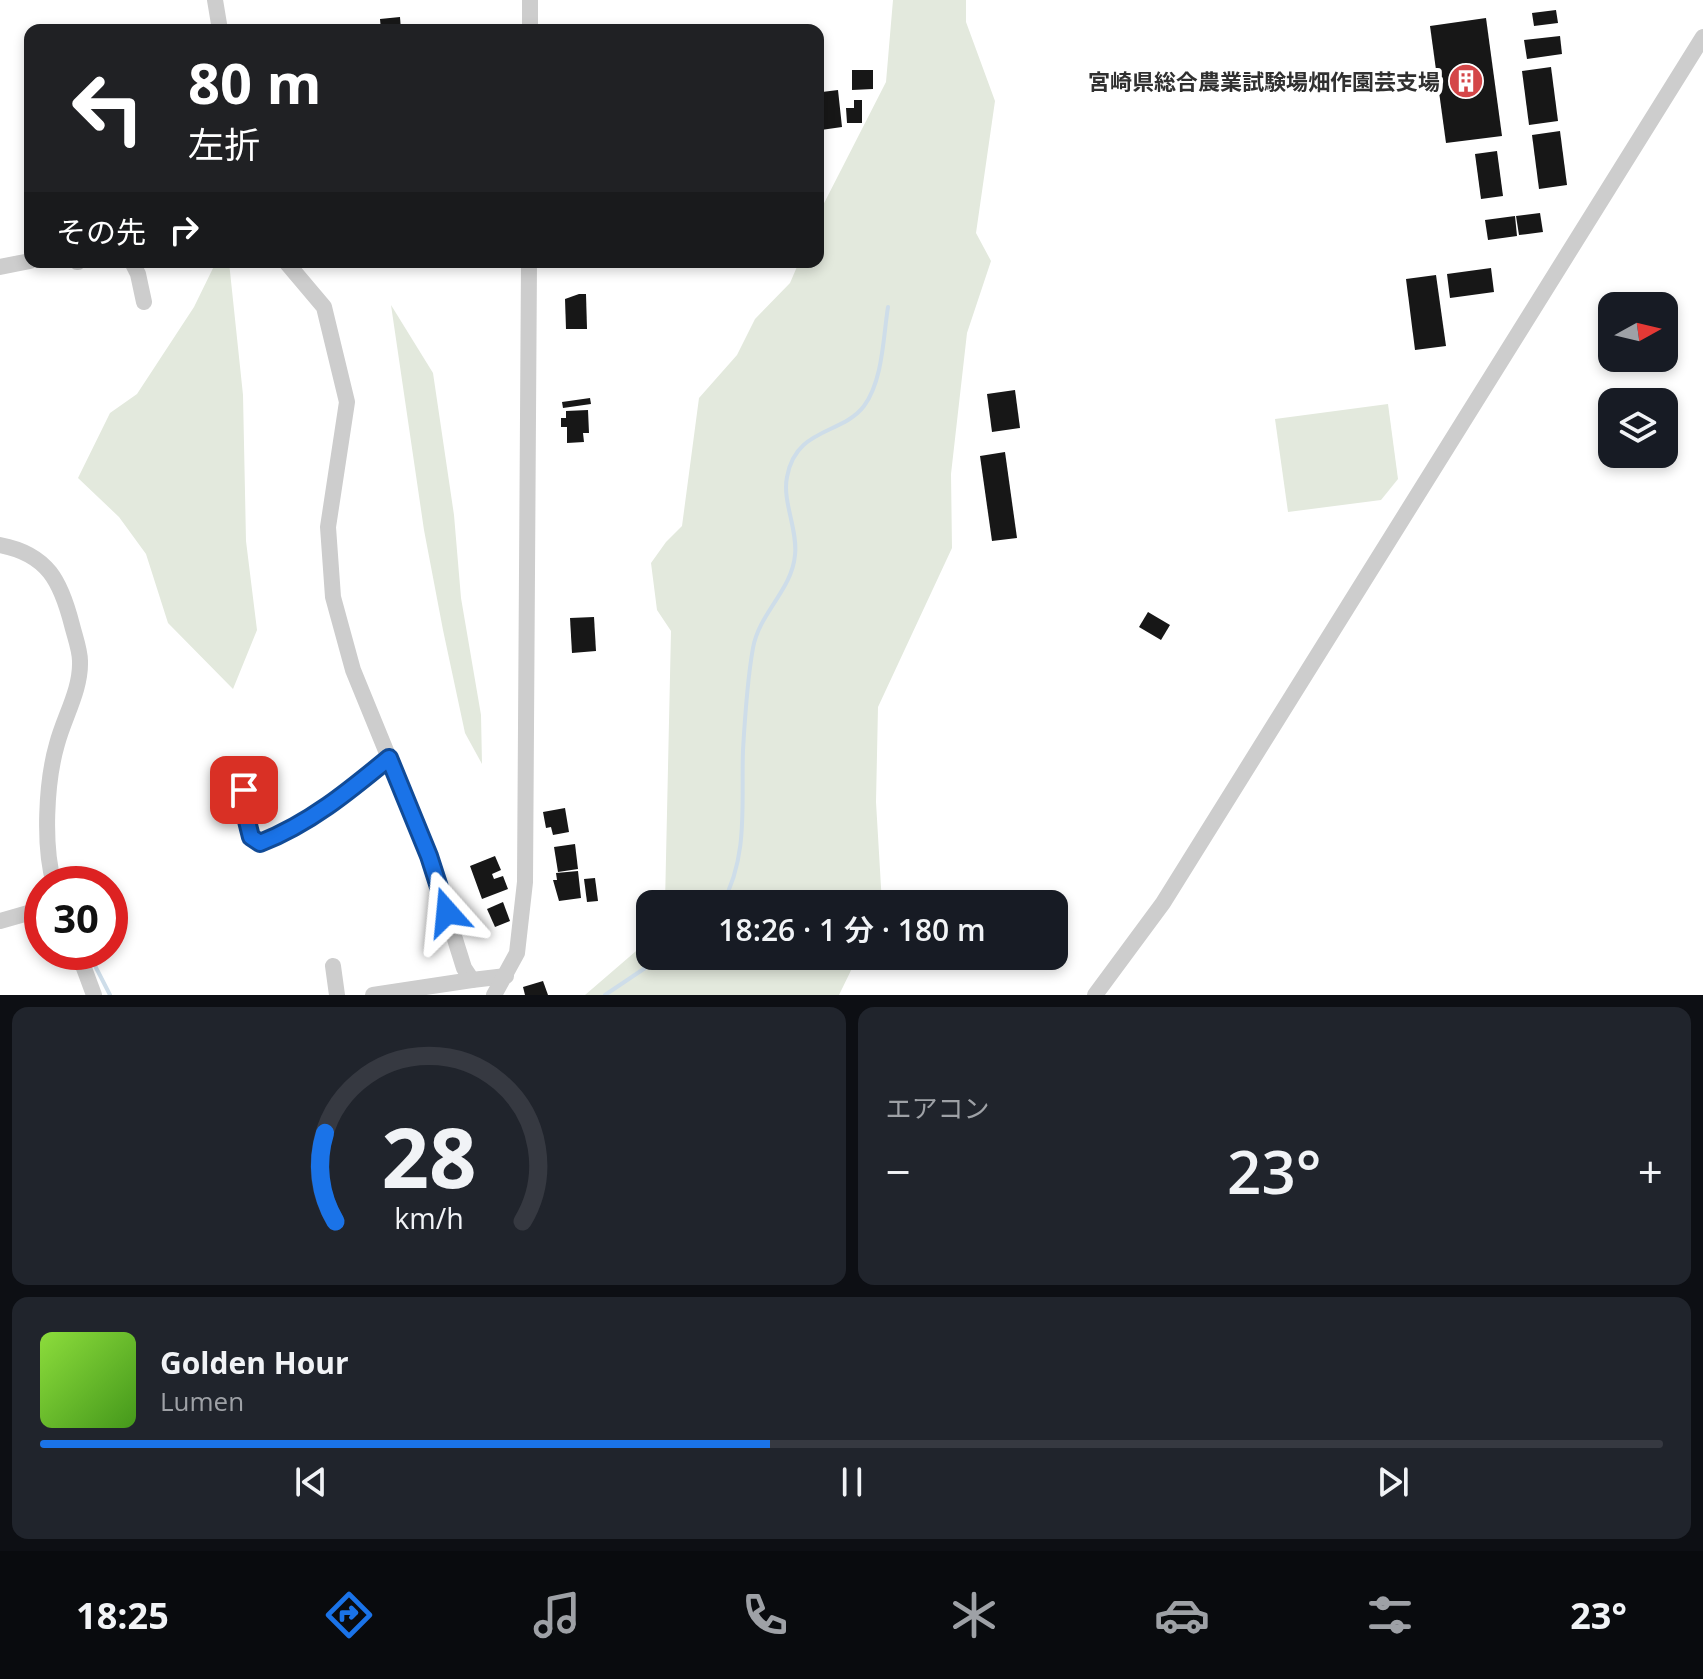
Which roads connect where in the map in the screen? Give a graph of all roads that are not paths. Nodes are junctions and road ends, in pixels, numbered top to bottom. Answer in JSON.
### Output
{"nodes":[{"id":1,"x":215,"y":0,"type":"edge"},
{"id":2,"x":530,"y":0,"type":"edge"},
{"id":3,"x":219,"y":24,"type":"edge"},
{"id":4,"x":530,"y":24,"type":"edge"},
{"id":5,"x":1703,"y":37,"type":"edge"},
{"id":6,"x":24,"y":262,"type":"edge"},
{"id":7,"x":0,"y":267,"type":"edge"},
{"id":8,"x":135,"y":268,"type":"edge"},
{"id":9,"x":291,"y":268,"type":"edge"},
{"id":10,"x":529,"y":268,"type":"edge"},
{"id":11,"x":144,"y":302,"type":"dead end"},
{"id":12,"x":0,"y":545,"type":"edge"},
{"id":13,"x":389,"y":758,"type":"junction"},
{"id":14,"x":244,"y":790,"type":"dead end"},
{"id":15,"x":50,"y":866,"type":"edge"},
{"id":16,"x":24,"y":914,"type":"edge"},
{"id":17,"x":0,"y":921,"type":"edge"},
{"id":18,"x":333,"y":966,"type":"dead end"},
{"id":19,"x":85,"y":970,"type":"edge"},
{"id":20,"x":506,"y":976,"type":"junction"},
{"id":21,"x":472,"y":980,"type":"junction"},
{"id":22,"x":94,"y":995,"type":"edge"},
{"id":23,"x":337,"y":995,"type":"edge"},
{"id":24,"x":373,"y":995,"type":"edge"},
{"id":25,"x":494,"y":995,"type":"edge"},
{"id":26,"x":1095,"y":995,"type":"edge"}],
"edges":[{"from":1,"to":3,"type":"street"},
{"from":2,"to":4,"type":"street"},
{"from":5,"to":26,"type":"street"},
{"from":6,"to":7,"type":"street"},
{"from":8,"to":11,"type":"street"},
{"from":9,"to":13,"type":"street"},
{"from":10,"to":20,"type":"street"},
{"from":12,"to":15,"type":"street"},
{"from":13,"to":14,"type":"street"},
{"from":13,"to":21,"type":"street"},
{"from":16,"to":17,"type":"street"},
{"from":18,"to":23,"type":"street"},
{"from":19,"to":22,"type":"street"},
{"from":20,"to":21,"type":"street"},
{"from":20,"to":25,"type":"street"},
{"from":21,"to":24,"type":"street"}]}
